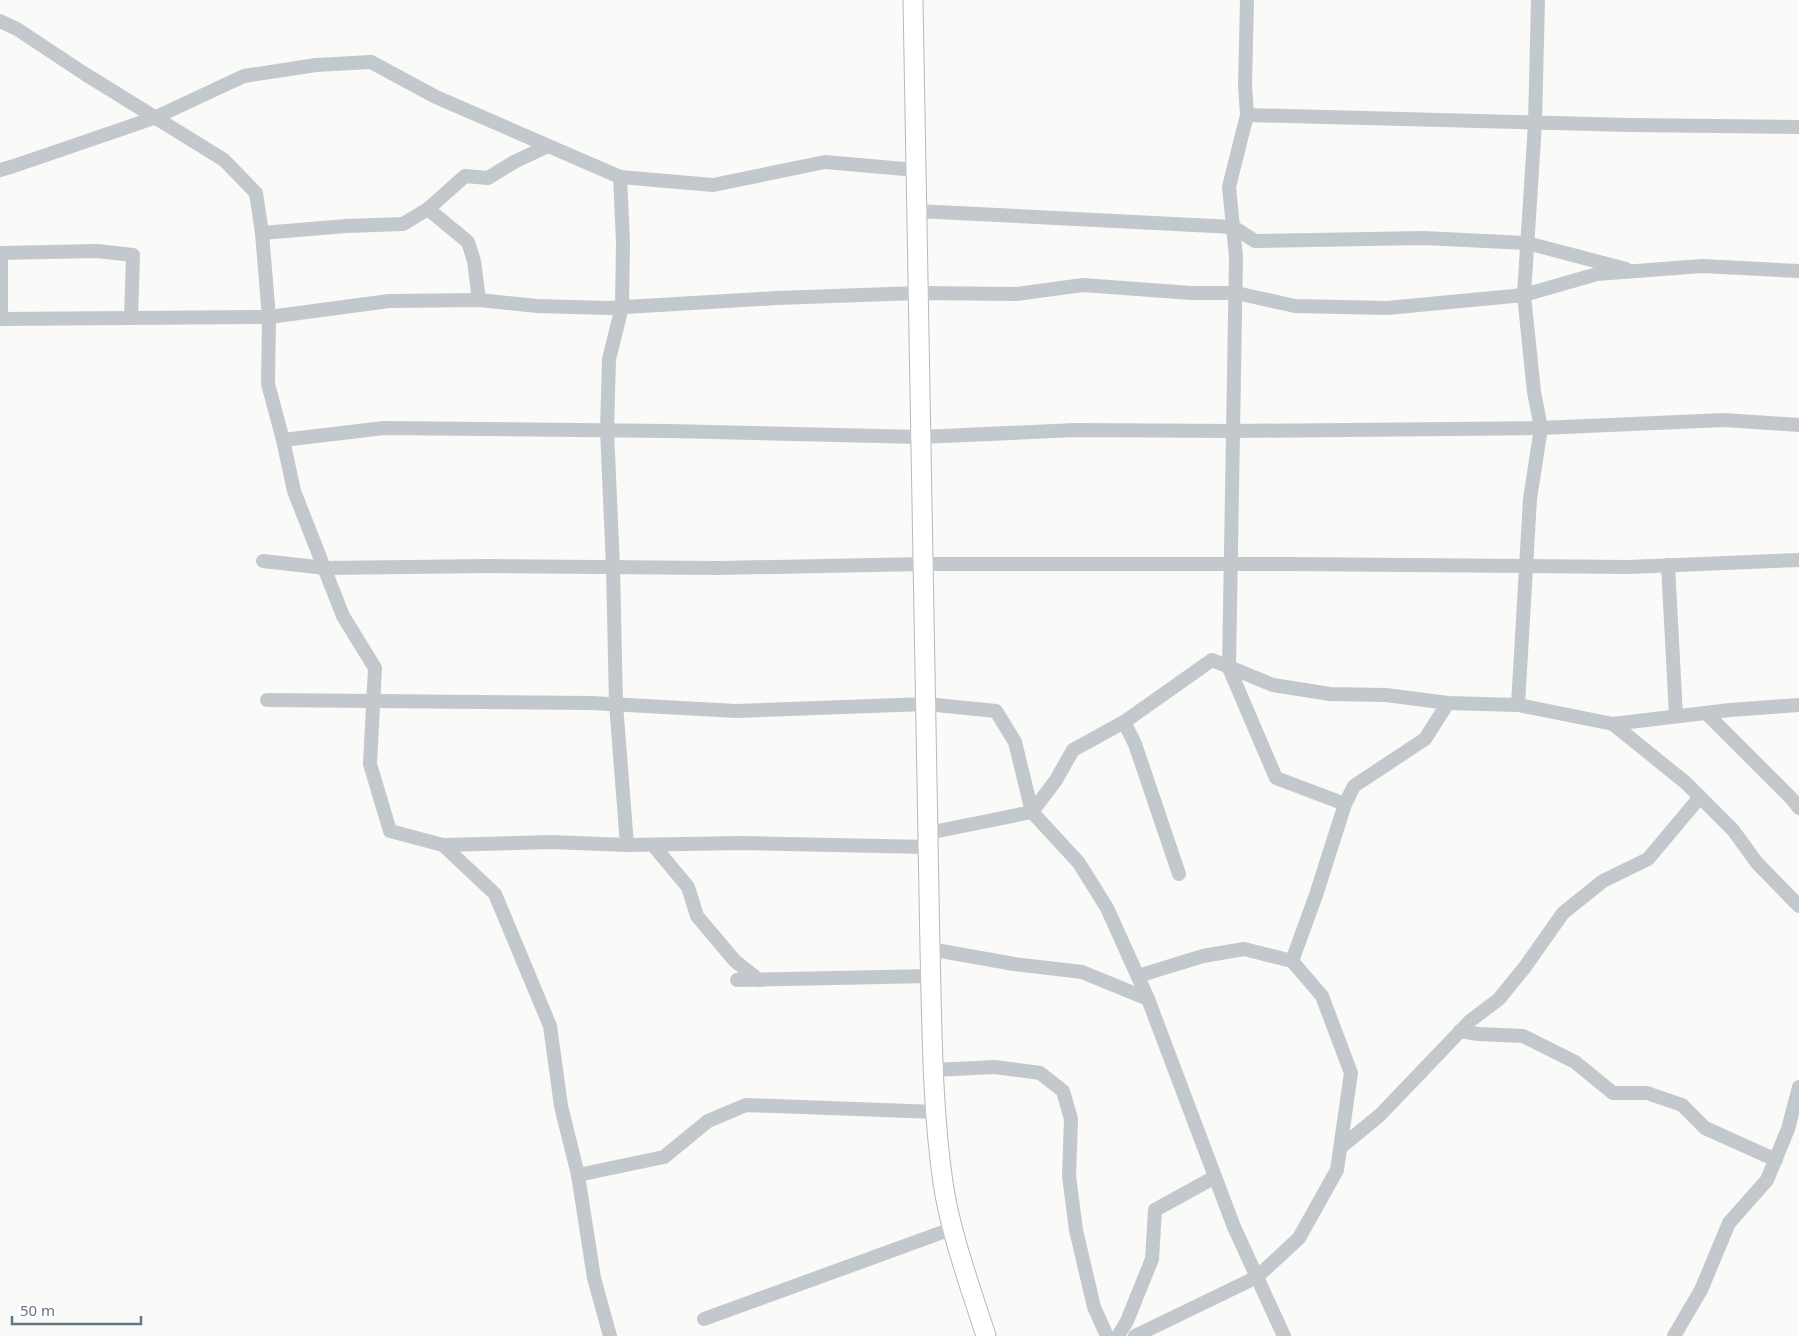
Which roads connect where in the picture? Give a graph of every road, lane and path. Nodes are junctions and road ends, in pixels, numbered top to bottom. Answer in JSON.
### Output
{"nodes":[{"id":1,"x":913,"y":0,"type":"edge"},
{"id":2,"x":1247,"y":0,"type":"edge"},
{"id":3,"x":1538,"y":0,"type":"edge"},
{"id":4,"x":0,"y":20,"type":"edge"},
{"id":5,"x":1247,"y":115,"type":"junction"},
{"id":6,"x":154,"y":118,"type":"junction"},
{"id":7,"x":1535,"y":123,"type":"junction"},
{"id":8,"x":1799,"y":127,"type":"edge"},
{"id":9,"x":548,"y":146,"type":"junction"},
{"id":10,"x":0,"y":170,"type":"edge"},
{"id":11,"x":916,"y":170,"type":"junction"},
{"id":12,"x":620,"y":177,"type":"junction"},
{"id":13,"x":428,"y":208,"type":"junction"},
{"id":14,"x":917,"y":211,"type":"junction"},
{"id":15,"x":1233,"y":227,"type":"junction"},
{"id":16,"x":262,"y":233,"type":"junction"},
{"id":17,"x":1527,"y":243,"type":"junction"},
{"id":18,"x":0,"y":253,"type":"edge"},
{"id":19,"x":1636,"y":271,"type":"junction"},
{"id":20,"x":1799,"y":271,"type":"edge"},
{"id":21,"x":918,"y":293,"type":"junction"},
{"id":22,"x":1236,"y":293,"type":"junction"},
{"id":23,"x":1524,"y":295,"type":"junction"},
{"id":24,"x":479,"y":300,"type":"junction"},
{"id":25,"x":622,"y":307,"type":"junction"},
{"id":26,"x":269,"y":317,"type":"junction"},
{"id":27,"x":131,"y":318,"type":"junction"},
{"id":28,"x":0,"y":319,"type":"edge"},
{"id":29,"x":1799,"y":425,"type":"edge"},
{"id":30,"x":1541,"y":428,"type":"junction"},
{"id":31,"x":608,"y":430,"type":"junction"},
{"id":32,"x":1233,"y":431,"type":"junction"},
{"id":33,"x":921,"y":437,"type":"junction"},
{"id":34,"x":283,"y":440,"type":"junction"},
{"id":35,"x":1799,"y":560,"type":"edge"},
{"id":36,"x":263,"y":561,"type":"dead end"},
{"id":37,"x":923,"y":564,"type":"junction"},
{"id":38,"x":1231,"y":564,"type":"junction"},
{"id":39,"x":1668,"y":565,"type":"junction"},
{"id":40,"x":1527,"y":566,"type":"junction"},
{"id":41,"x":613,"y":567,"type":"junction"},
{"id":42,"x":325,"y":568,"type":"junction"},
{"id":43,"x":1229,"y":668,"type":"junction"},
{"id":44,"x":266,"y":700,"type":"dead end"},
{"id":45,"x":374,"y":700,"type":"junction"},
{"id":46,"x":1448,"y":703,"type":"junction"},
{"id":47,"x":616,"y":704,"type":"junction"},
{"id":48,"x":926,"y":704,"type":"junction"},
{"id":49,"x":1518,"y":705,"type":"junction"},
{"id":50,"x":1799,"y":705,"type":"edge"},
{"id":51,"x":1706,"y":713,"type":"junction"},
{"id":52,"x":1676,"y":716,"type":"junction"},
{"id":53,"x":1124,"y":722,"type":"junction"},
{"id":54,"x":1612,"y":724,"type":"junction"},
{"id":55,"x":1700,"y":797,"type":"junction"},
{"id":56,"x":1345,"y":804,"type":"junction"},
{"id":57,"x":1799,"y":808,"type":"edge"},
{"id":58,"x":1032,"y":812,"type":"junction"},
{"id":59,"x":928,"y":840,"type":"junction"},
{"id":60,"x":443,"y":845,"type":"junction"},
{"id":61,"x":628,"y":845,"type":"junction"},
{"id":62,"x":653,"y":845,"type":"junction"},
{"id":63,"x":1179,"y":874,"type":"dead end"},
{"id":64,"x":1799,"y":906,"type":"edge"},
{"id":65,"x":930,"y":949,"type":"junction"},
{"id":66,"x":1292,"y":962,"type":"junction"},
{"id":67,"x":931,"y":976,"type":"junction"},
{"id":68,"x":1138,"y":976,"type":"junction"},
{"id":69,"x":737,"y":980,"type":"dead end"},
{"id":70,"x":759,"y":980,"type":"junction"},
{"id":71,"x":1148,"y":999,"type":"junction"},
{"id":72,"x":1460,"y":1031,"type":"junction"},
{"id":73,"x":933,"y":1070,"type":"junction"},
{"id":74,"x":1799,"y":1087,"type":"edge"},
{"id":75,"x":936,"y":1112,"type":"junction"},
{"id":76,"x":1340,"y":1148,"type":"junction"},
{"id":77,"x":1776,"y":1160,"type":"junction"},
{"id":78,"x":578,"y":1176,"type":"junction"},
{"id":79,"x":1216,"y":1177,"type":"junction"},
{"id":80,"x":954,"y":1228,"type":"junction"},
{"id":81,"x":1257,"y":1278,"type":"junction"},
{"id":82,"x":704,"y":1319,"type":"dead end"},
{"id":83,"x":610,"y":1336,"type":"edge"},
{"id":84,"x":986,"y":1336,"type":"edge"},
{"id":85,"x":1107,"y":1336,"type":"edge"},
{"id":86,"x":1118,"y":1336,"type":"edge"},
{"id":87,"x":1135,"y":1336,"type":"edge"},
{"id":88,"x":1284,"y":1336,"type":"edge"},
{"id":89,"x":1674,"y":1336,"type":"edge"}],
"edges":[{"from":1,"to":11,"type":"main road"},
{"from":2,"to":5,"type":"street"},
{"from":3,"to":7,"type":"street"},
{"from":4,"to":6,"type":"street"},
{"from":5,"to":7,"type":"street"},
{"from":5,"to":15,"type":"street"},
{"from":6,"to":9,"type":"street"},
{"from":6,"to":10,"type":"street"},
{"from":6,"to":16,"type":"street"},
{"from":7,"to":8,"type":"street"},
{"from":7,"to":17,"type":"street"},
{"from":9,"to":12,"type":"street"},
{"from":9,"to":13,"type":"street"},
{"from":11,"to":12,"type":"street"},
{"from":11,"to":14,"type":"main road"},
{"from":12,"to":25,"type":"street"},
{"from":13,"to":16,"type":"street"},
{"from":13,"to":24,"type":"street"},
{"from":14,"to":15,"type":"street"},
{"from":14,"to":21,"type":"main road"},
{"from":15,"to":17,"type":"street"},
{"from":15,"to":22,"type":"street"},
{"from":16,"to":26,"type":"street"},
{"from":17,"to":19,"type":"street"},
{"from":17,"to":23,"type":"street"},
{"from":18,"to":27,"type":"street"},
{"from":18,"to":28,"type":"street"},
{"from":19,"to":20,"type":"street"},
{"from":19,"to":23,"type":"street"},
{"from":21,"to":22,"type":"street"},
{"from":21,"to":25,"type":"street"},
{"from":21,"to":33,"type":"main road"},
{"from":22,"to":23,"type":"street"},
{"from":22,"to":32,"type":"street"},
{"from":23,"to":30,"type":"street"},
{"from":24,"to":25,"type":"street"},
{"from":24,"to":26,"type":"street"},
{"from":25,"to":31,"type":"street"},
{"from":26,"to":27,"type":"street"},
{"from":26,"to":34,"type":"street"},
{"from":27,"to":28,"type":"street"},
{"from":29,"to":30,"type":"street"},
{"from":30,"to":32,"type":"street"},
{"from":30,"to":40,"type":"street"},
{"from":31,"to":33,"type":"street"},
{"from":31,"to":34,"type":"street"},
{"from":31,"to":41,"type":"street"},
{"from":32,"to":33,"type":"street"},
{"from":32,"to":38,"type":"street"},
{"from":33,"to":37,"type":"main road"},
{"from":34,"to":42,"type":"street"},
{"from":35,"to":39,"type":"street"},
{"from":36,"to":42,"type":"street"},
{"from":37,"to":38,"type":"street"},
{"from":37,"to":41,"type":"street"},
{"from":37,"to":48,"type":"main road"},
{"from":38,"to":40,"type":"street"},
{"from":38,"to":43,"type":"street"},
{"from":39,"to":40,"type":"street"},
{"from":39,"to":52,"type":"street"},
{"from":40,"to":49,"type":"street"},
{"from":41,"to":42,"type":"street"},
{"from":41,"to":47,"type":"street"},
{"from":42,"to":45,"type":"street"},
{"from":43,"to":46,"type":"street"},
{"from":43,"to":53,"type":"street"},
{"from":43,"to":56,"type":"street"},
{"from":44,"to":45,"type":"street"},
{"from":45,"to":47,"type":"street"},
{"from":45,"to":60,"type":"street"},
{"from":46,"to":49,"type":"street"},
{"from":46,"to":56,"type":"street"},
{"from":47,"to":48,"type":"street"},
{"from":47,"to":61,"type":"street"},
{"from":48,"to":58,"type":"street"},
{"from":48,"to":59,"type":"main road"},
{"from":49,"to":54,"type":"street"},
{"from":50,"to":51,"type":"street"},
{"from":51,"to":52,"type":"street"},
{"from":51,"to":57,"type":"street"},
{"from":52,"to":54,"type":"street"},
{"from":53,"to":58,"type":"street"},
{"from":53,"to":63,"type":"street"},
{"from":54,"to":55,"type":"street"},
{"from":55,"to":64,"type":"street"},
{"from":55,"to":72,"type":"street"},
{"from":56,"to":66,"type":"street"},
{"from":58,"to":59,"type":"street"},
{"from":58,"to":68,"type":"street"},
{"from":59,"to":62,"type":"street"},
{"from":59,"to":65,"type":"main road"},
{"from":60,"to":61,"type":"street"},
{"from":60,"to":78,"type":"street"},
{"from":61,"to":62,"type":"street"},
{"from":62,"to":70,"type":"street"},
{"from":65,"to":67,"type":"main road"},
{"from":65,"to":71,"type":"street"},
{"from":66,"to":68,"type":"street"},
{"from":66,"to":76,"type":"street"},
{"from":67,"to":70,"type":"street"},
{"from":67,"to":73,"type":"main road"},
{"from":68,"to":71,"type":"street"},
{"from":69,"to":70,"type":"street"},
{"from":71,"to":79,"type":"street"},
{"from":72,"to":76,"type":"street"},
{"from":72,"to":77,"type":"street"},
{"from":73,"to":75,"type":"main road"},
{"from":73,"to":85,"type":"street"},
{"from":74,"to":77,"type":"street"},
{"from":75,"to":78,"type":"street"},
{"from":75,"to":80,"type":"main road"},
{"from":76,"to":81,"type":"street"},
{"from":77,"to":89,"type":"street"},
{"from":78,"to":83,"type":"street"},
{"from":79,"to":81,"type":"street"},
{"from":79,"to":86,"type":"street"},
{"from":80,"to":82,"type":"street"},
{"from":80,"to":84,"type":"main road"},
{"from":81,"to":87,"type":"street"},
{"from":81,"to":88,"type":"street"}]}
